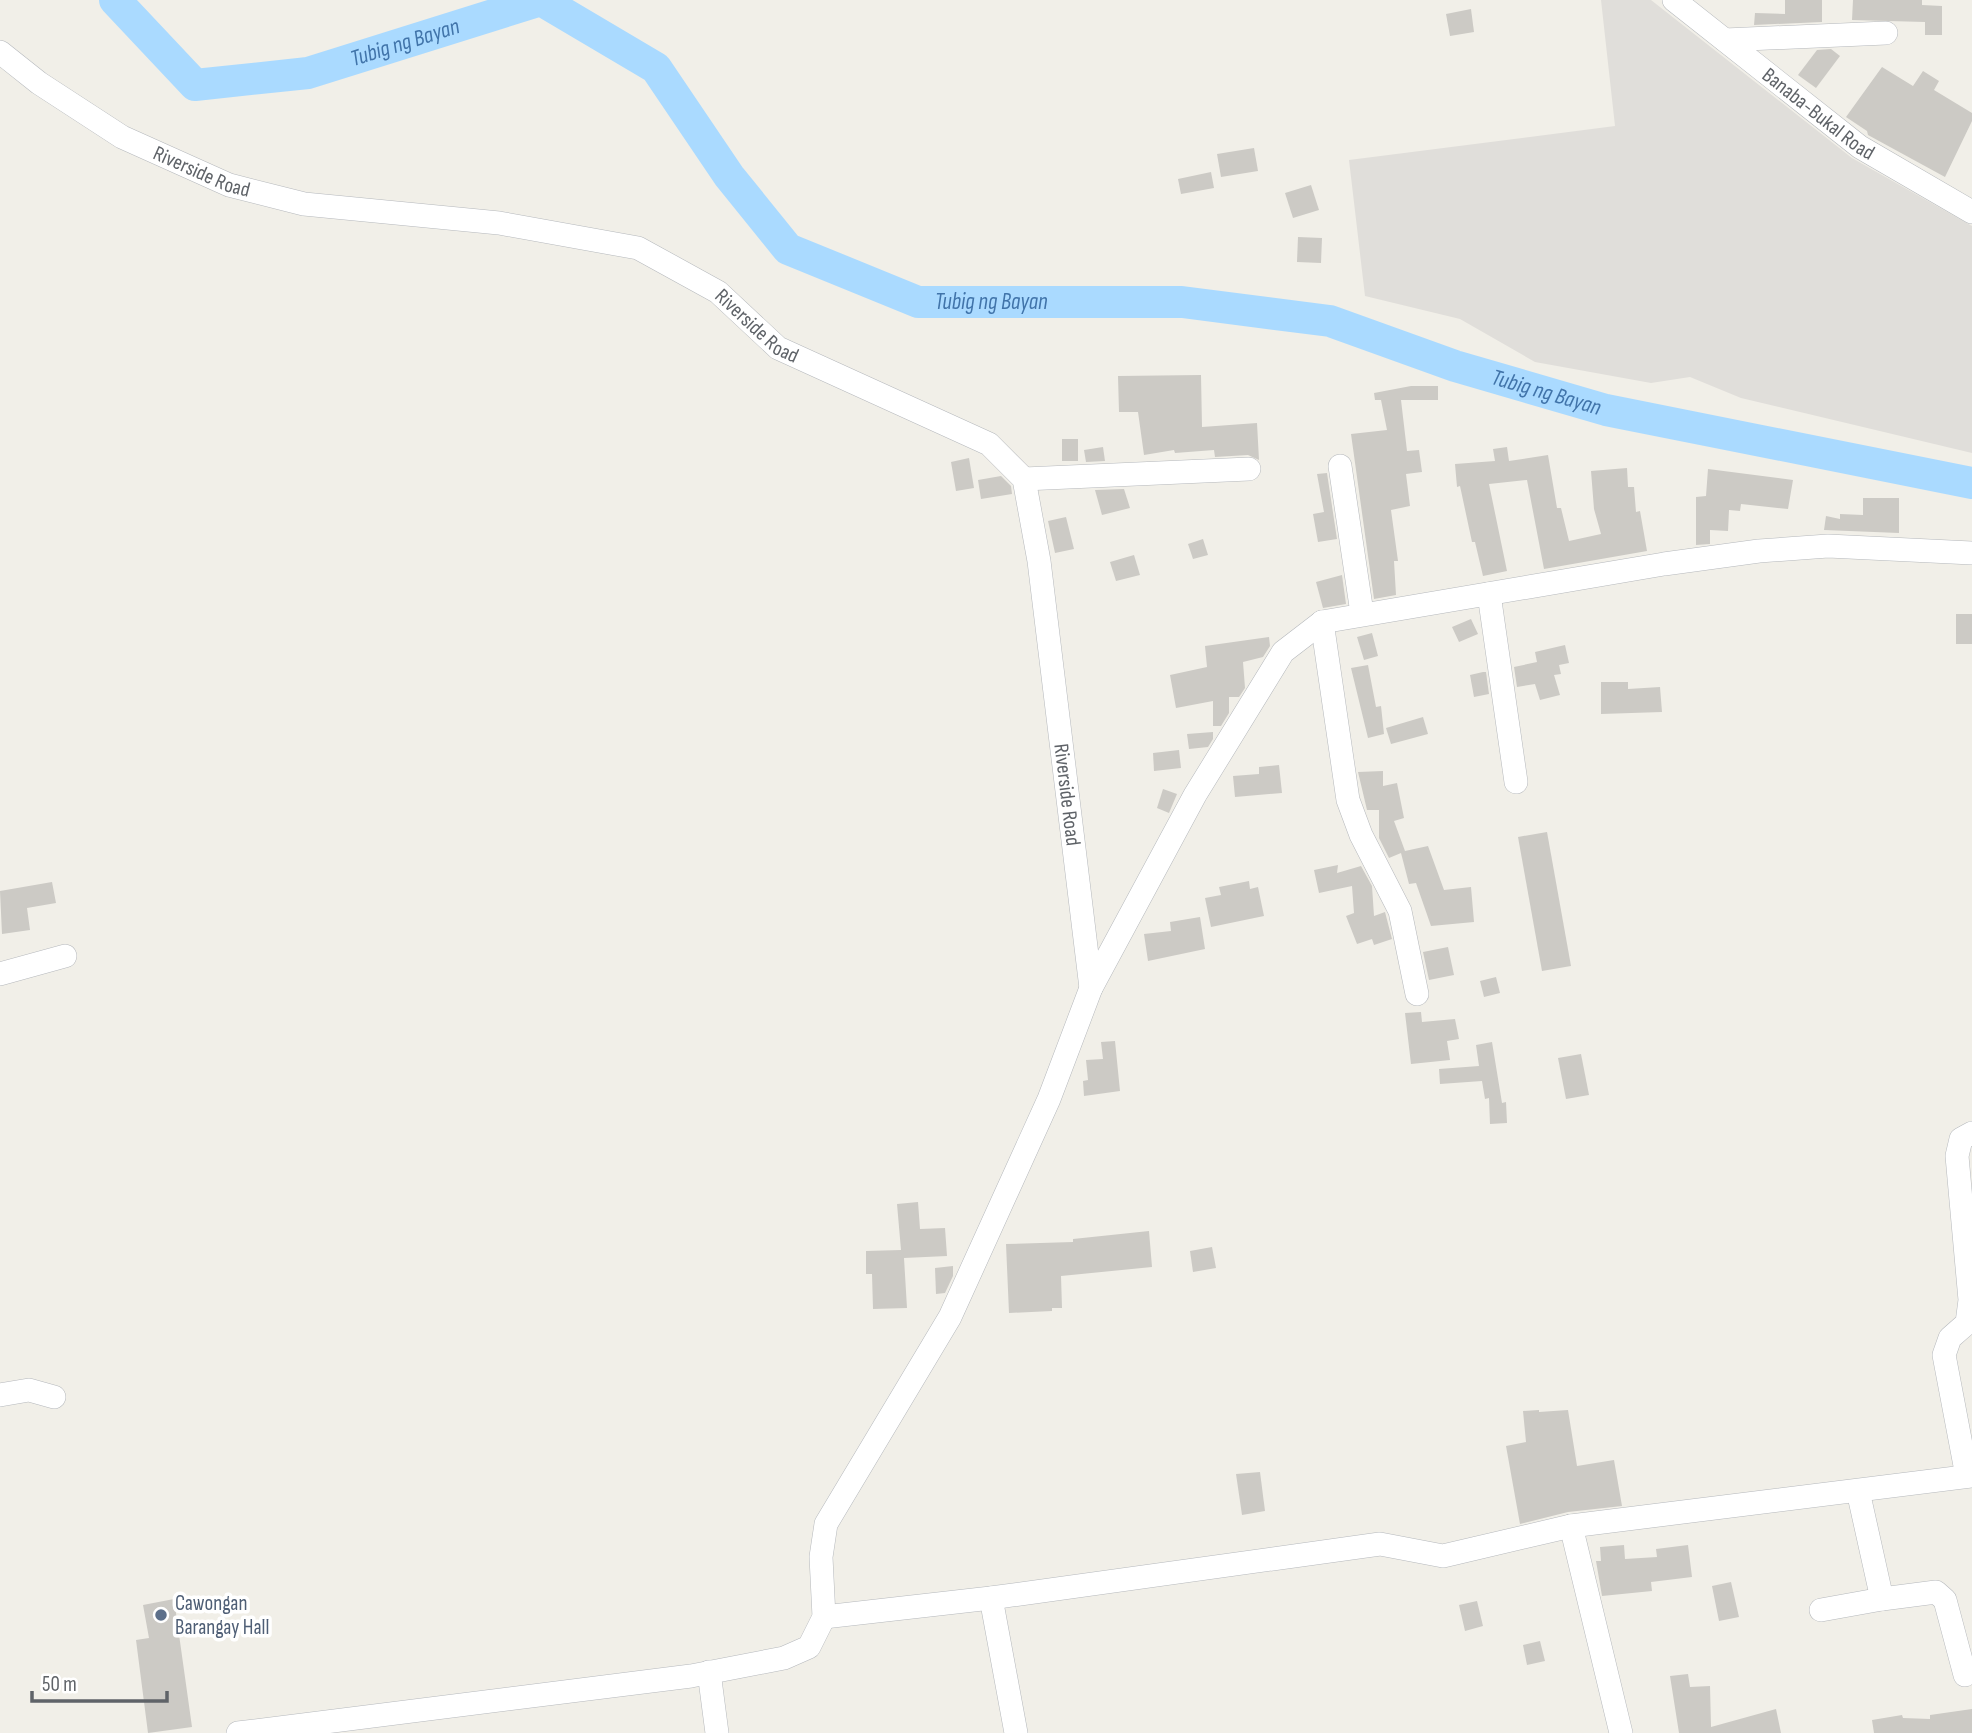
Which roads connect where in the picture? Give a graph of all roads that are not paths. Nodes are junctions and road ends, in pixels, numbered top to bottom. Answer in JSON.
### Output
{"nodes":[{"id":1,"x":1674,"y":0,"type":"edge"},
{"id":2,"x":1886,"y":33,"type":"dead end"},
{"id":3,"x":1725,"y":40,"type":"junction"},
{"id":4,"x":0,"y":52,"type":"edge"},
{"id":5,"x":1972,"y":212,"type":"edge"},
{"id":6,"x":1340,"y":466,"type":"dead end"},
{"id":7,"x":1250,"y":469,"type":"dead end"},
{"id":8,"x":1024,"y":479,"type":"junction"},
{"id":9,"x":1972,"y":553,"type":"edge"},
{"id":10,"x":1489,"y":594,"type":"junction"},
{"id":11,"x":1362,"y":613,"type":"junction"},
{"id":12,"x":1322,"y":622,"type":"junction"},
{"id":13,"x":1516,"y":782,"type":"dead end"},
{"id":14,"x":65,"y":956,"type":"dead end"},
{"id":15,"x":0,"y":974,"type":"edge"},
{"id":16,"x":1091,"y":988,"type":"junction"},
{"id":17,"x":1417,"y":994,"type":"dead end"},
{"id":18,"x":1972,"y":1133,"type":"edge"},
{"id":19,"x":0,"y":1395,"type":"edge"},
{"id":20,"x":54,"y":1397,"type":"dead end"},
{"id":21,"x":1970,"y":1476,"type":"edge"},
{"id":22,"x":1858,"y":1491,"type":"junction"},
{"id":23,"x":1571,"y":1526,"type":"junction"},
{"id":24,"x":991,"y":1598,"type":"junction"},
{"id":25,"x":1882,"y":1599,"type":"junction"},
{"id":26,"x":1821,"y":1610,"type":"dead end"},
{"id":27,"x":824,"y":1617,"type":"junction"},
{"id":28,"x":709,"y":1671,"type":"junction"},
{"id":29,"x":1965,"y":1675,"type":"dead end"},
{"id":30,"x":238,"y":1733,"type":"edge"},
{"id":31,"x":718,"y":1733,"type":"edge"},
{"id":32,"x":1016,"y":1733,"type":"edge"},
{"id":33,"x":1621,"y":1733,"type":"edge"}],
"edges":[{"from":1,"to":3,"type":"street","name":"Banaba-Bukal Road"},
{"from":2,"to":3,"type":"street"},
{"from":3,"to":5,"type":"street","name":"Banaba-Bukal Road"},
{"from":4,"to":8,"type":"street","name":"Riverside Road"},
{"from":6,"to":11,"type":"street"},
{"from":7,"to":8,"type":"street"},
{"from":8,"to":16,"type":"street","name":"Riverside Road"},
{"from":9,"to":10,"type":"street"},
{"from":10,"to":11,"type":"street"},
{"from":10,"to":13,"type":"street"},
{"from":11,"to":12,"type":"street"},
{"from":12,"to":16,"type":"street"},
{"from":12,"to":17,"type":"street"},
{"from":14,"to":15,"type":"street"},
{"from":16,"to":27,"type":"street"},
{"from":18,"to":21,"type":"street"},
{"from":19,"to":20,"type":"street"},
{"from":21,"to":22,"type":"street"},
{"from":22,"to":23,"type":"street"},
{"from":22,"to":25,"type":"street"},
{"from":23,"to":24,"type":"street"},
{"from":23,"to":33,"type":"street"},
{"from":24,"to":27,"type":"street"},
{"from":24,"to":32,"type":"street"},
{"from":25,"to":26,"type":"street"},
{"from":25,"to":29,"type":"street"},
{"from":27,"to":28,"type":"street"},
{"from":28,"to":30,"type":"street"},
{"from":28,"to":31,"type":"street"}]}
